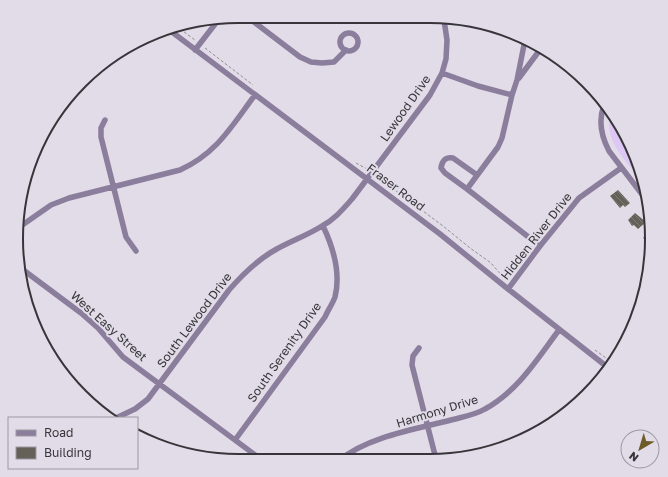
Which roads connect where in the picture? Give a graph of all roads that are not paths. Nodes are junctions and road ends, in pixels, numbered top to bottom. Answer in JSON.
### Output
{"nodes":[{"id":1,"x":255,"y":23,"type":"edge"},
{"id":2,"x":444,"y":23,"type":"edge"},
{"id":3,"x":215,"y":24,"type":"edge"},
{"id":4,"x":172,"y":33,"type":"edge"},
{"id":5,"x":524,"y":45,"type":"edge"},
{"id":6,"x":195,"y":50,"type":"junction"},
{"id":7,"x":346,"y":50,"type":"dead end"},
{"id":8,"x":538,"y":52,"type":"edge"},
{"id":9,"x":442,"y":73,"type":"junction"},
{"id":10,"x":517,"y":80,"type":"junction"},
{"id":11,"x":255,"y":95,"type":"junction"},
{"id":12,"x":512,"y":95,"type":"junction"},
{"id":13,"x":603,"y":110,"type":"edge"},
{"id":14,"x":105,"y":120,"type":"dead end"},
{"id":15,"x":621,"y":168,"type":"junction"},
{"id":16,"x":477,"y":175,"type":"junction"},
{"id":17,"x":367,"y":179,"type":"junction"},
{"id":18,"x":113,"y":187,"type":"junction"},
{"id":19,"x":467,"y":189,"type":"junction"},
{"id":20,"x":640,"y":192,"type":"edge"},
{"id":21,"x":23,"y":225,"type":"edge"},
{"id":22,"x":323,"y":226,"type":"junction"},
{"id":23,"x":540,"y":246,"type":"junction"},
{"id":24,"x":136,"y":251,"type":"dead end"},
{"id":25,"x":26,"y":272,"type":"edge"},
{"id":26,"x":508,"y":289,"type":"junction"},
{"id":27,"x":559,"y":330,"type":"junction"},
{"id":28,"x":419,"y":348,"type":"dead end"},
{"id":29,"x":604,"y":365,"type":"edge"},
{"id":30,"x":160,"y":384,"type":"junction"},
{"id":31,"x":118,"y":417,"type":"edge"},
{"id":32,"x":427,"y":426,"type":"junction"},
{"id":33,"x":235,"y":440,"type":"junction"},
{"id":34,"x":254,"y":454,"type":"edge"},
{"id":35,"x":348,"y":454,"type":"edge"},
{"id":36,"x":435,"y":454,"type":"edge"}],
"edges":[{"from":1,"to":7,"type":"street"},
{"from":2,"to":9,"type":"street","name":"Lewood Drive"},
{"from":3,"to":6,"type":"street"},
{"from":4,"to":6,"type":"street","name":"Fraser Road"},
{"from":5,"to":10,"type":"street"},
{"from":6,"to":11,"type":"street","name":"Fraser Road"},
{"from":8,"to":10,"type":"street"},
{"from":9,"to":12,"type":"street"},
{"from":9,"to":17,"type":"street","name":"Lewood Drive"},
{"from":10,"to":12,"type":"street"},
{"from":11,"to":17,"type":"street","name":"Fraser Road"},
{"from":11,"to":18,"type":"street"},
{"from":12,"to":16,"type":"street"},
{"from":13,"to":15,"type":"street"},
{"from":14,"to":18,"type":"street"},
{"from":15,"to":20,"type":"street"},
{"from":15,"to":23,"type":"street","name":"Hidden River Drive"},
{"from":16,"to":19,"type":"street"},
{"from":16,"to":19,"type":"street"},
{"from":17,"to":22,"type":"street","name":"South Lewood Drive"},
{"from":17,"to":26,"type":"street","name":"Fraser Road"},
{"from":18,"to":21,"type":"street"},
{"from":18,"to":24,"type":"street"},
{"from":19,"to":23,"type":"street"},
{"from":22,"to":30,"type":"street","name":"South Lewood Drive"},
{"from":22,"to":33,"type":"street","name":"South Serenity Drive"},
{"from":23,"to":26,"type":"street","name":"Hidden River Drive"},
{"from":25,"to":30,"type":"street","name":"West Easy Street"},
{"from":26,"to":27,"type":"street","name":"Fraser Road"},
{"from":27,"to":29,"type":"street","name":"Fraser Road"},
{"from":27,"to":32,"type":"street","name":"Harmony Drive"},
{"from":28,"to":32,"type":"street"},
{"from":30,"to":31,"type":"street","name":"South Lewood Drive"},
{"from":30,"to":33,"type":"street","name":"West Easy Street"},
{"from":32,"to":35,"type":"street","name":"Harmony Drive"},
{"from":32,"to":36,"type":"street"},
{"from":33,"to":34,"type":"street","name":"West Easy Street"}]}
